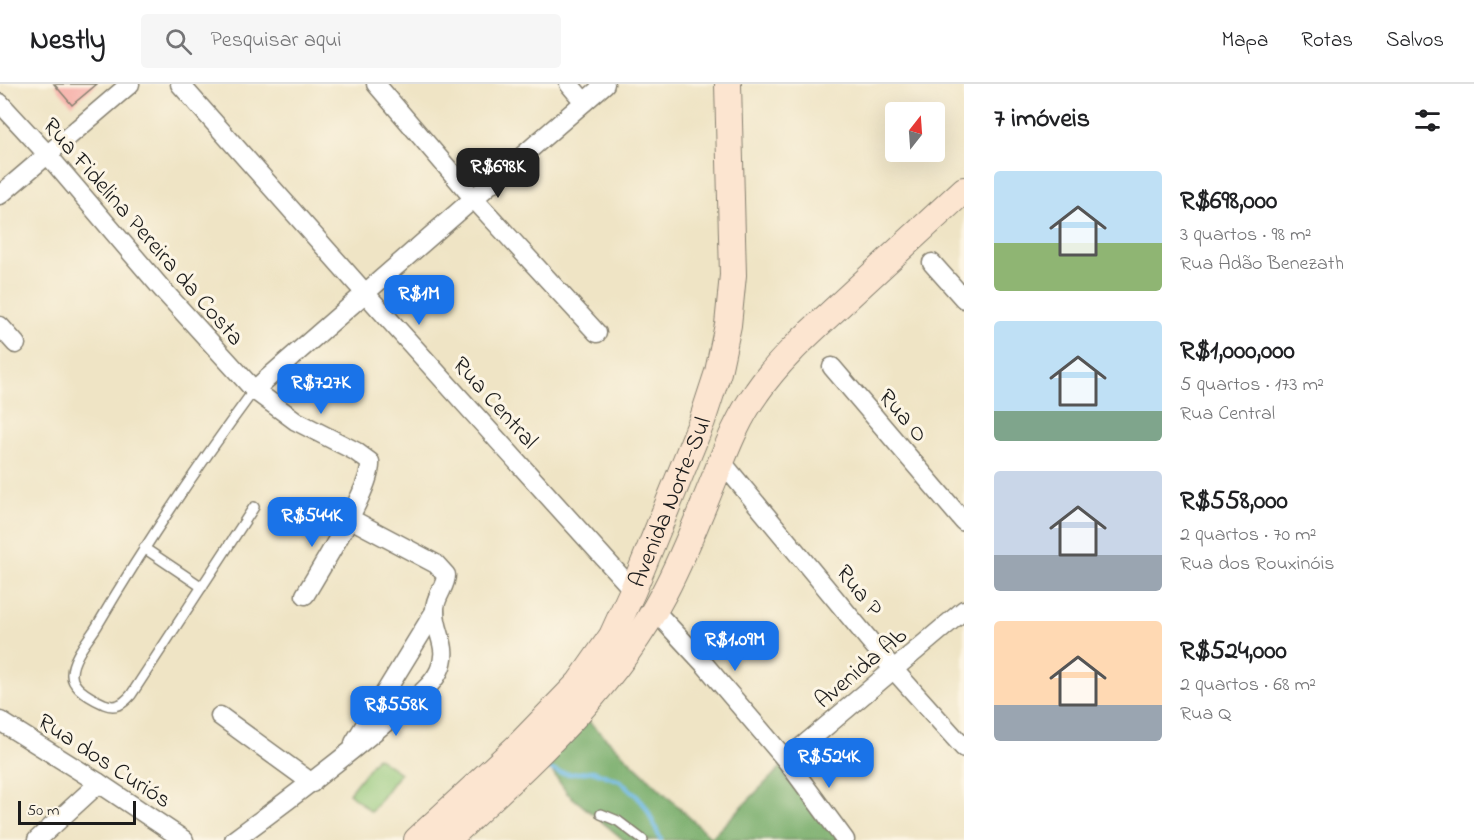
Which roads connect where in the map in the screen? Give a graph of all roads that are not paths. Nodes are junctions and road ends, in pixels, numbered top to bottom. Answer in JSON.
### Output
{"nodes":[{"id":1,"x":130,"y":84,"type":"edge"},
{"id":2,"x":180,"y":84,"type":"edge"},
{"id":3,"x":376,"y":84,"type":"edge"},
{"id":4,"x":568,"y":84,"type":"edge"},
{"id":5,"x":605,"y":84,"type":"edge"},
{"id":6,"x":728,"y":84,"type":"edge"},
{"id":7,"x":584,"y":102,"type":"junction"},
{"id":8,"x":0,"y":103,"type":"edge"},
{"id":9,"x":47,"y":154,"type":"junction"},
{"id":10,"x":964,"y":190,"type":"edge"},
{"id":11,"x":0,"y":195,"type":"edge"},
{"id":12,"x":474,"y":199,"type":"junction"},
{"id":13,"x":932,"y":263,"type":"dead end"},
{"id":14,"x":365,"y":293,"type":"junction"},
{"id":15,"x":964,"y":299,"type":"edge"},
{"id":16,"x":0,"y":326,"type":"edge"},
{"id":17,"x":597,"y":333,"type":"dead end"},
{"id":18,"x":16,"y":344,"type":"dead end"},
{"id":19,"x":832,"y":367,"type":"dead end"},
{"id":20,"x":254,"y":390,"type":"junction"},
{"id":21,"x":721,"y":461,"type":"junction"},
{"id":22,"x":254,"y":507,"type":"dead end"},
{"id":23,"x":349,"y":519,"type":"junction"},
{"id":24,"x":964,"y":522,"type":"edge"},
{"id":25,"x":144,"y":548,"type":"junction"},
{"id":26,"x":202,"y":587,"type":"junction"},
{"id":27,"x":633,"y":590,"type":"junction"},
{"id":28,"x":305,"y":595,"type":"dead end"},
{"id":29,"x":654,"y":610,"type":"junction"},
{"id":30,"x":964,"y":610,"type":"edge"},
{"id":31,"x":435,"y":611,"type":"junction"},
{"id":32,"x":894,"y":670,"type":"junction"},
{"id":33,"x":220,"y":716,"type":"dead end"},
{"id":34,"x":3,"y":726,"type":"edge"},
{"id":35,"x":964,"y":748,"type":"edge"},
{"id":36,"x":346,"y":755,"type":"junction"},
{"id":37,"x":786,"y":760,"type":"junction"},
{"id":38,"x":99,"y":783,"type":"junction"},
{"id":39,"x":312,"y":783,"type":"junction"},
{"id":40,"x":602,"y":814,"type":"dead end"},
{"id":41,"x":37,"y":840,"type":"edge"},
{"id":42,"x":184,"y":840,"type":"edge"},
{"id":43,"x":234,"y":840,"type":"edge"},
{"id":44,"x":417,"y":840,"type":"edge"},
{"id":45,"x":447,"y":840,"type":"edge"},
{"id":46,"x":643,"y":840,"type":"edge"},
{"id":47,"x":844,"y":840,"type":"edge"}],
"edges":[{"from":1,"to":9,"type":"street"},
{"from":2,"to":14,"type":"street","name":"Rua Central"},
{"from":3,"to":12,"type":"street"},
{"from":4,"to":7,"type":"street"},
{"from":5,"to":7,"type":"street"},
{"from":6,"to":27,"type":"main road","name":"Avenida Norte-Sul"},
{"from":7,"to":12,"type":"street"},
{"from":8,"to":9,"type":"street","name":"Rua Fidelina Pereira da Costa"},
{"from":9,"to":11,"type":"street"},
{"from":9,"to":20,"type":"street","name":"Rua Fidelina Pereira da Costa"},
{"from":10,"to":21,"type":"main road","name":"Avenida Norte-Sul"},
{"from":12,"to":14,"type":"street"},
{"from":12,"to":17,"type":"street"},
{"from":13,"to":15,"type":"street"},
{"from":14,"to":20,"type":"street"},
{"from":14,"to":27,"type":"street","name":"Rua Central"},
{"from":16,"to":18,"type":"street"},
{"from":19,"to":24,"type":"street","name":"Rua O"},
{"from":20,"to":23,"type":"street","name":"Rua Fidelina Pereira da Costa"},
{"from":20,"to":25,"type":"lane"},
{"from":21,"to":29,"type":"main road","name":"Avenida Norte-Sul"},
{"from":21,"to":32,"type":"street","name":"Rua P"},
{"from":22,"to":26,"type":"lane"},
{"from":23,"to":28,"type":"street","name":"Rua Fidelina Pereira da Costa"},
{"from":23,"to":31,"type":"street"},
{"from":25,"to":26,"type":"lane"},
{"from":25,"to":26,"type":"lane"},
{"from":27,"to":44,"type":"main road","name":"Avenida Norte-Sul"},
{"from":29,"to":37,"type":"street"},
{"from":29,"to":45,"type":"main road","name":"Avenida Norte-Sul"},
{"from":30,"to":32,"type":"street","name":"Avenida Ab"},
{"from":31,"to":36,"type":"street"},
{"from":31,"to":36,"type":"street"},
{"from":32,"to":35,"type":"street","name":"Rua P"},
{"from":32,"to":37,"type":"street","name":"Avenida Ab"},
{"from":33,"to":39,"type":"street"},
{"from":34,"to":38,"type":"street","name":"Rua dos Curiós"},
{"from":36,"to":39,"type":"street"},
{"from":37,"to":47,"type":"street"},
{"from":38,"to":41,"type":"street"},
{"from":38,"to":42,"type":"street","name":"Rua dos Curiós"},
{"from":39,"to":43,"type":"street"},
{"from":40,"to":46,"type":"lane"}]}
